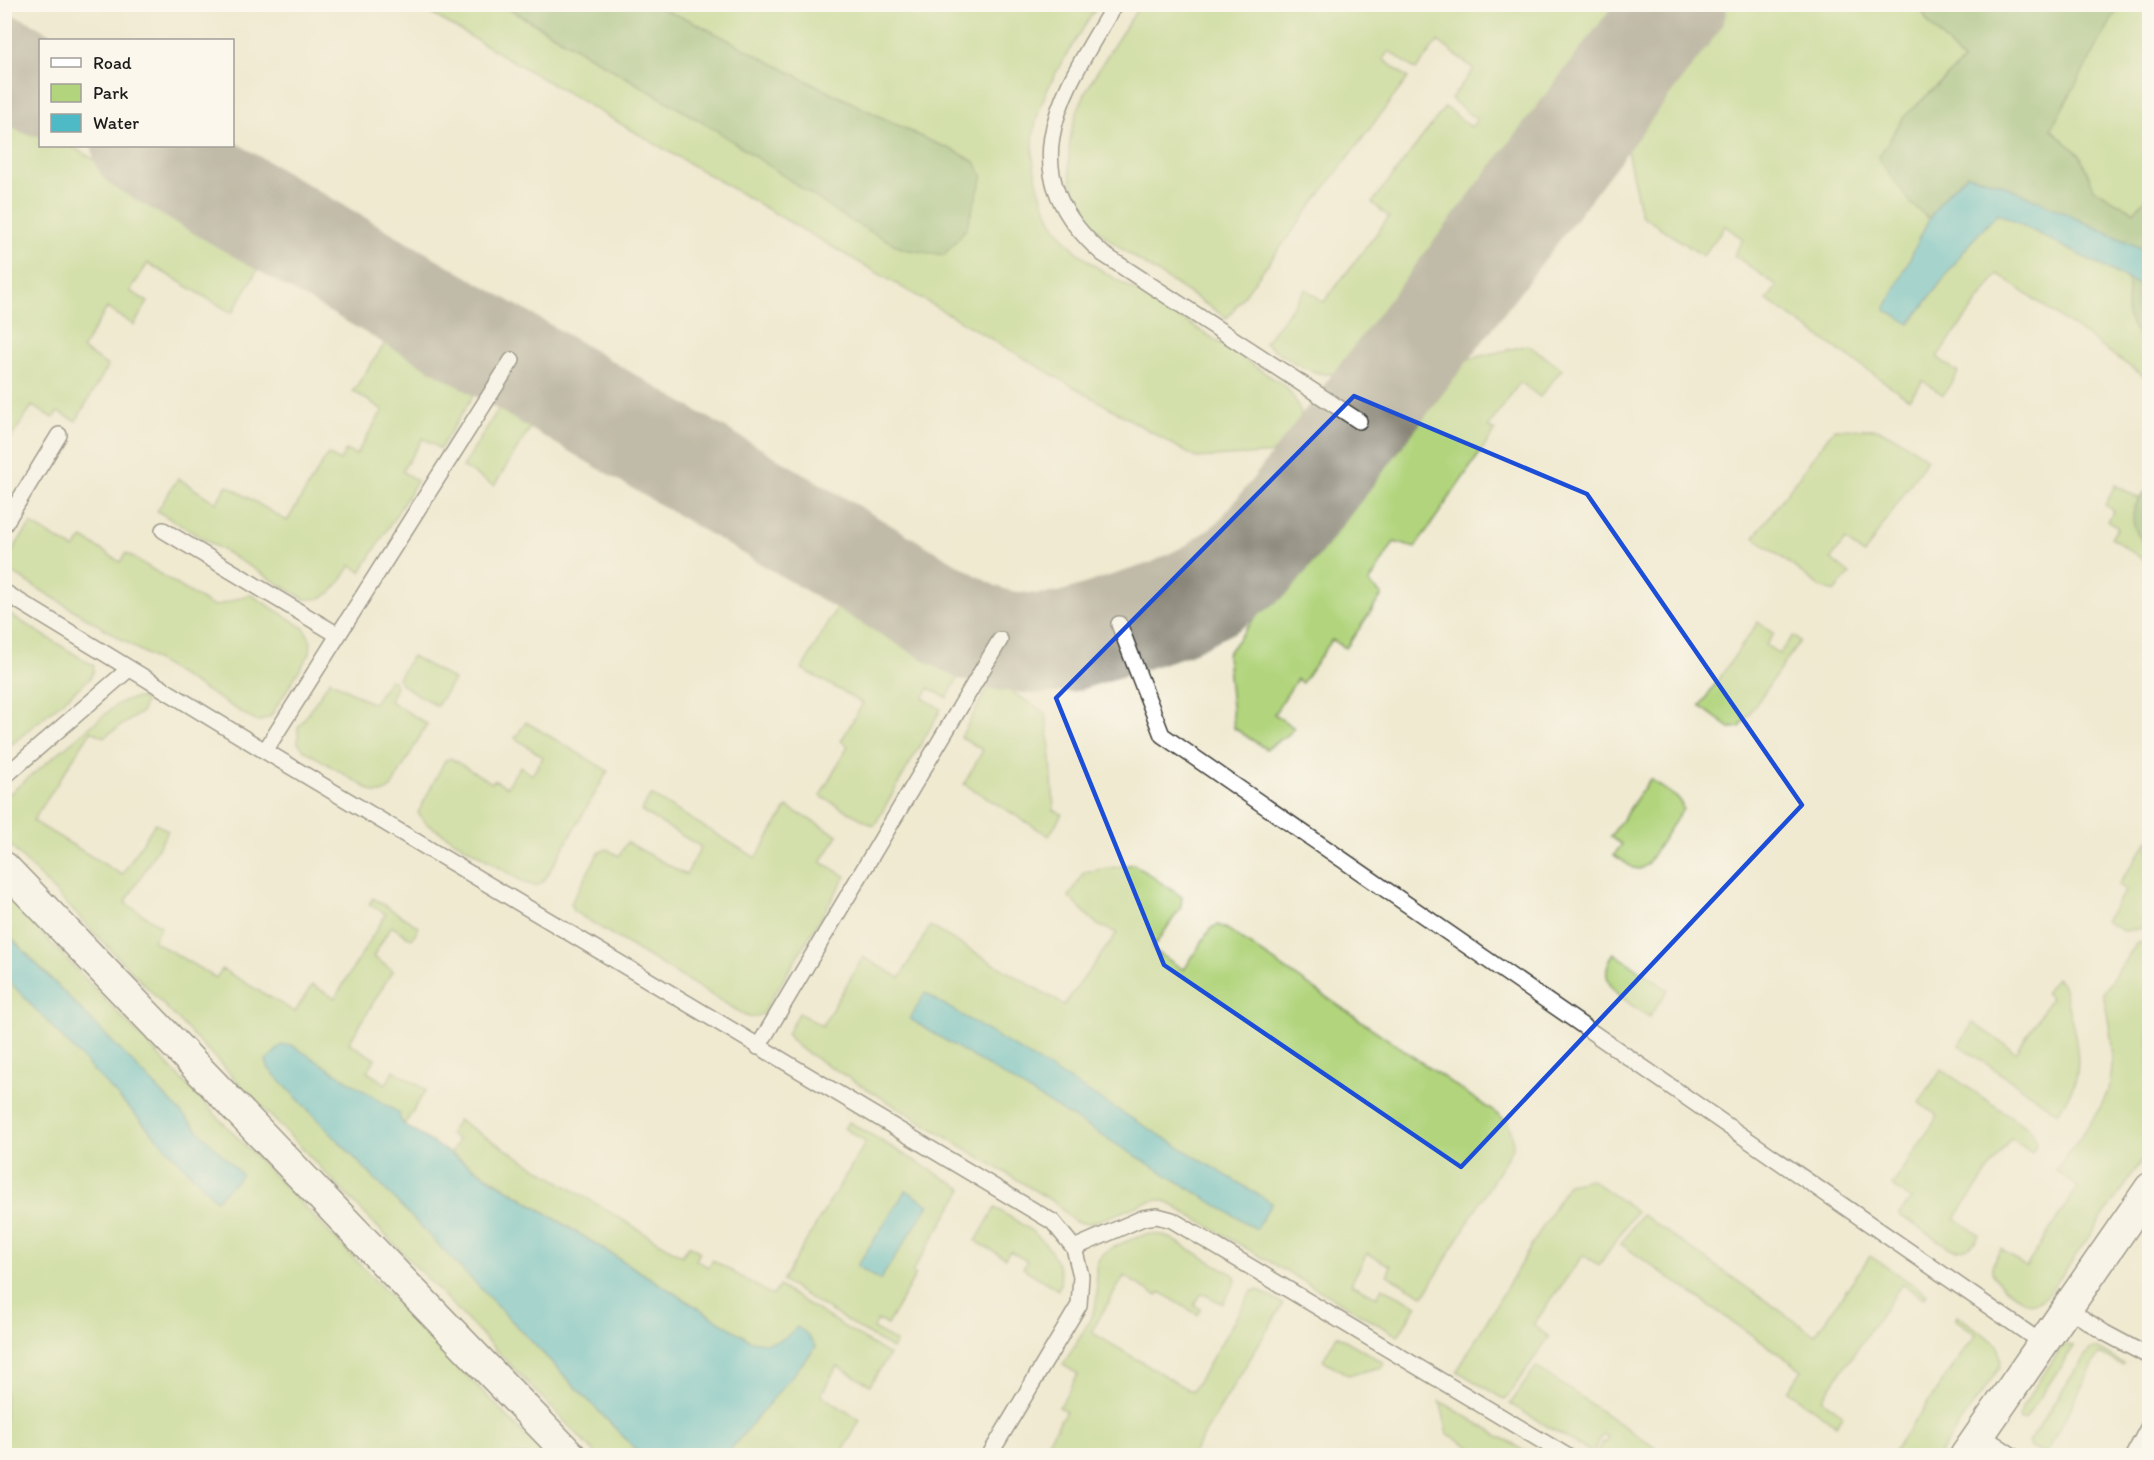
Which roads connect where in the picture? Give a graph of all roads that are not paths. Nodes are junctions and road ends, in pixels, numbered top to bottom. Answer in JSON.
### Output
{"nodes":[{"id":1,"x":1115,"y":4,"type":"edge"},
{"id":2,"x":512,"y":360,"type":"dead end"},
{"id":3,"x":1359,"y":421,"type":"dead end"},
{"id":4,"x":59,"y":435,"type":"dead end"},
{"id":5,"x":4,"y":525,"type":"edge"},
{"id":6,"x":163,"y":530,"type":"dead end"},
{"id":7,"x":4,"y":592,"type":"edge"},
{"id":8,"x":1119,"y":624,"type":"dead end"},
{"id":9,"x":338,"y":635,"type":"junction"},
{"id":10,"x":1000,"y":640,"type":"dead end"},
{"id":11,"x":129,"y":669,"type":"junction"},
{"id":12,"x":265,"y":751,"type":"junction"},
{"id":13,"x":4,"y":777,"type":"edge"},
{"id":14,"x":4,"y":867,"type":"edge"},
{"id":15,"x":758,"y":1047,"type":"junction"},
{"id":16,"x":2150,"y":1188,"type":"edge"},
{"id":17,"x":1074,"y":1248,"type":"junction"},
{"id":18,"x":2067,"y":1308,"type":"junction"},
{"id":19,"x":2042,"y":1344,"type":"junction"},
{"id":20,"x":2150,"y":1357,"type":"edge"},
{"id":21,"x":2150,"y":1424,"type":"edge"},
{"id":22,"x":1972,"y":1445,"type":"edge"},
{"id":23,"x":571,"y":1455,"type":"edge"},
{"id":24,"x":989,"y":1455,"type":"edge"},
{"id":25,"x":1567,"y":1455,"type":"edge"},
{"id":26,"x":2013,"y":1455,"type":"edge"},
{"id":27,"x":2133,"y":1455,"type":"edge"}],
"edges":[{"from":1,"to":3,"type":"lane"},
{"from":2,"to":9,"type":"lane"},
{"from":4,"to":5,"type":"lane"},
{"from":6,"to":9,"type":"lane"},
{"from":7,"to":11,"type":"lane"},
{"from":8,"to":19,"type":"lane"},
{"from":9,"to":12,"type":"lane"},
{"from":10,"to":15,"type":"lane"},
{"from":11,"to":12,"type":"lane"},
{"from":11,"to":13,"type":"lane"},
{"from":12,"to":15,"type":"lane"},
{"from":14,"to":23,"type":"street"},
{"from":15,"to":17,"type":"lane"},
{"from":16,"to":18,"type":"street"},
{"from":17,"to":24,"type":"lane"},
{"from":17,"to":25,"type":"lane"},
{"from":18,"to":19,"type":"street"},
{"from":18,"to":20,"type":"lane"},
{"from":19,"to":22,"type":"street"},
{"from":21,"to":27,"type":"lane"},
{"from":22,"to":26,"type":"lane"}]}
